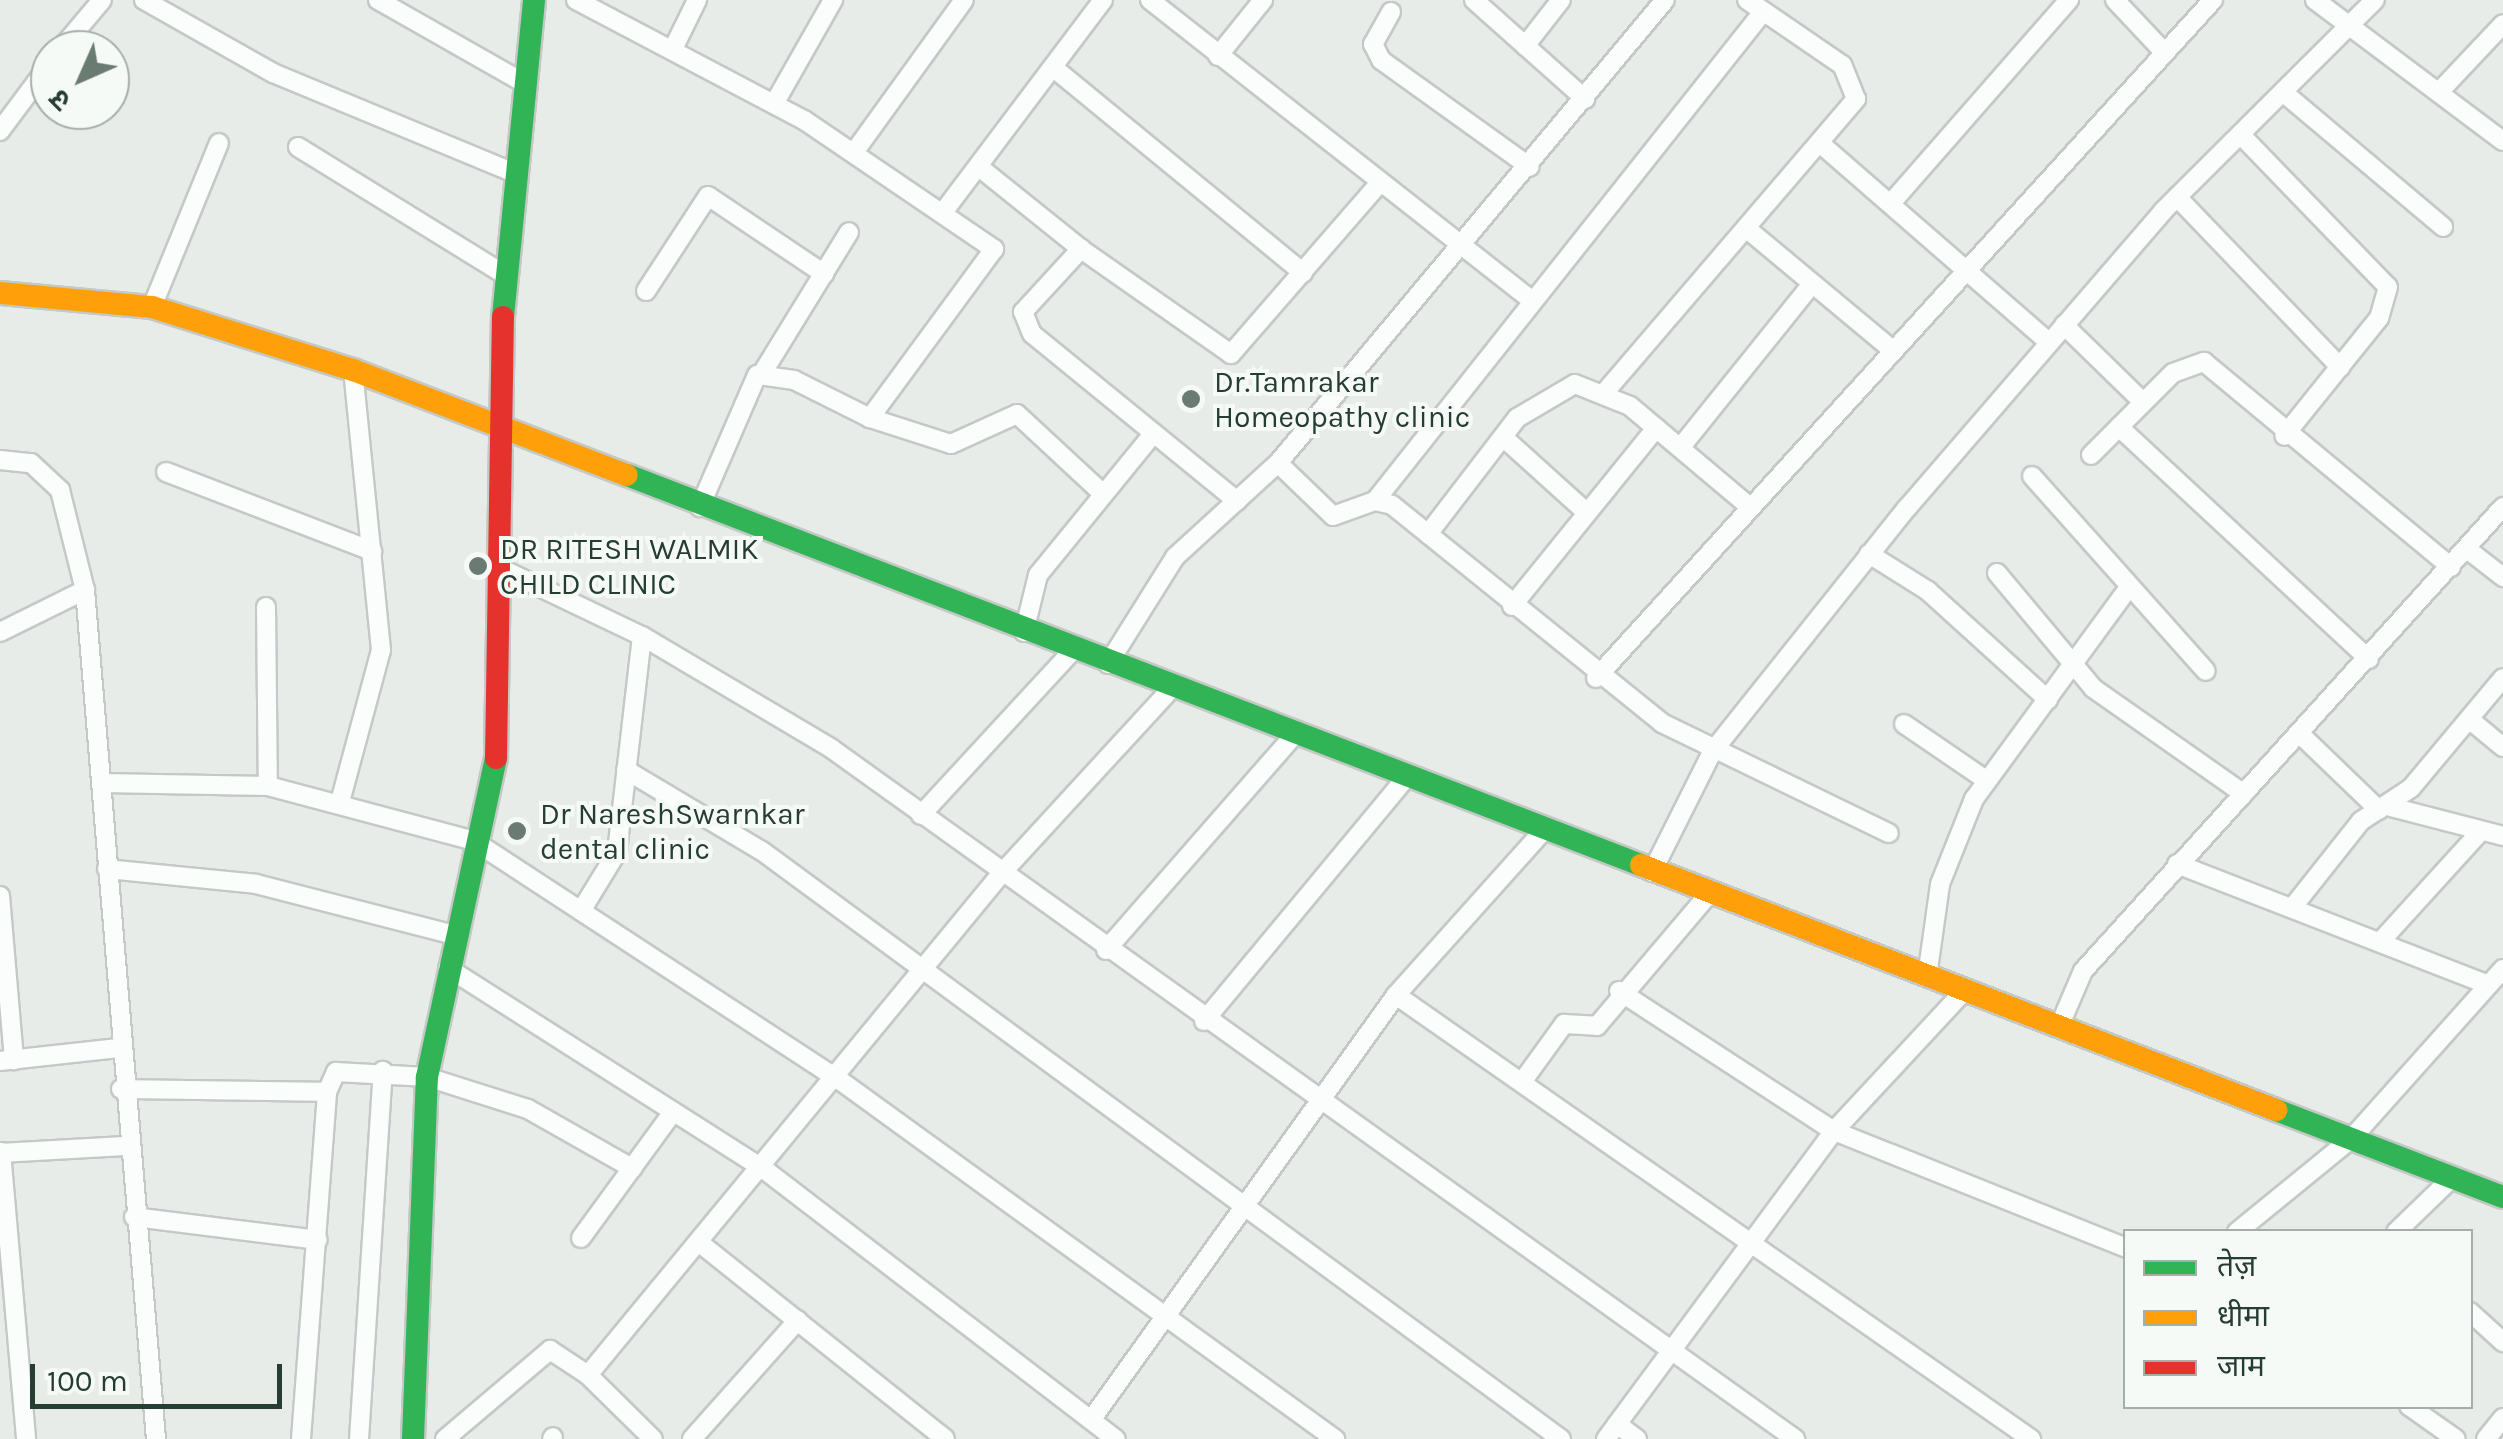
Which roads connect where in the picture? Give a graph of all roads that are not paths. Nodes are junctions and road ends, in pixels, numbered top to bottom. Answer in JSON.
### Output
{"nodes":[{"id":1,"x":102,"y":0,"type":"edge"},
{"id":2,"x":144,"y":0,"type":"edge"},
{"id":3,"x":378,"y":0,"type":"edge"},
{"id":4,"x":534,"y":0,"type":"edge"},
{"id":5,"x":576,"y":0,"type":"edge"},
{"id":6,"x":697,"y":0,"type":"edge"},
{"id":7,"x":833,"y":0,"type":"edge"},
{"id":8,"x":964,"y":0,"type":"edge"},
{"id":9,"x":1103,"y":0,"type":"edge"},
{"id":10,"x":1150,"y":0,"type":"edge"},
{"id":11,"x":1262,"y":0,"type":"edge"},
{"id":12,"x":1474,"y":0,"type":"edge"},
{"id":13,"x":1561,"y":0,"type":"edge"},
{"id":14,"x":1665,"y":0,"type":"edge"},
{"id":15,"x":1747,"y":0,"type":"edge"},
{"id":16,"x":2069,"y":0,"type":"edge"},
{"id":17,"x":2115,"y":0,"type":"edge"},
{"id":18,"x":2213,"y":0,"type":"edge"},
{"id":19,"x":2316,"y":0,"type":"edge"},
{"id":20,"x":2376,"y":0,"type":"edge"},
{"id":21,"x":1391,"y":12,"type":"dead end"},
{"id":22,"x":1762,"y":13,"type":"junction"},
{"id":23,"x":2503,"y":24,"type":"edge"},
{"id":24,"x":2351,"y":26,"type":"junction"},
{"id":25,"x":77,"y":30,"type":"edge"},
{"id":26,"x":1525,"y":46,"type":"junction"},
{"id":27,"x":673,"y":49,"type":"junction"},
{"id":28,"x":2164,"y":52,"type":"junction"},
{"id":29,"x":1218,"y":56,"type":"junction"},
{"id":30,"x":1055,"y":69,"type":"junction"},
{"id":31,"x":524,"y":83,"type":"junction"},
{"id":32,"x":30,"y":91,"type":"edge"},
{"id":33,"x":2439,"y":92,"type":"junction"},
{"id":34,"x":2284,"y":93,"type":"junction"},
{"id":35,"x":1585,"y":99,"type":"junction"},
{"id":36,"x":774,"y":104,"type":"junction"},
{"id":37,"x":0,"y":131,"type":"edge"},
{"id":38,"x":2241,"y":135,"type":"junction"},
{"id":39,"x":2503,"y":141,"type":"edge"},
{"id":40,"x":219,"y":143,"type":"dead end"},
{"id":41,"x":1822,"y":145,"type":"junction"},
{"id":42,"x":298,"y":148,"type":"dead end"},
{"id":43,"x":855,"y":151,"type":"junction"},
{"id":44,"x":979,"y":167,"type":"junction"},
{"id":45,"x":1530,"y":167,"type":"junction"},
{"id":46,"x":514,"y":173,"type":"junction"},
{"id":47,"x":1378,"y":185,"type":"junction"},
{"id":48,"x":2177,"y":197,"type":"junction"},
{"id":49,"x":1892,"y":202,"type":"junction"},
{"id":50,"x":944,"y":211,"type":"junction"},
{"id":51,"x":2443,"y":227,"type":"dead end"},
{"id":52,"x":1746,"y":228,"type":"junction"},
{"id":53,"x":849,"y":232,"type":"dead end"},
{"id":54,"x":1080,"y":248,"type":"junction"},
{"id":55,"x":1463,"y":250,"type":"junction"},
{"id":56,"x":1968,"y":263,"type":"junction"},
{"id":57,"x":1303,"y":273,"type":"junction"},
{"id":58,"x":504,"y":274,"type":"junction"},
{"id":59,"x":824,"y":274,"type":"junction"},
{"id":60,"x":1812,"y":284,"type":"junction"},
{"id":61,"x":646,"y":291,"type":"dead end"},
{"id":62,"x":0,"y":293,"type":"edge"},
{"id":63,"x":1532,"y":301,"type":"junction"},
{"id":64,"x":152,"y":308,"type":"junction"},
{"id":65,"x":2064,"y":325,"type":"junction"},
{"id":66,"x":2049,"y":342,"type":"junction"},
{"id":67,"x":1891,"y":349,"type":"junction"},
{"id":68,"x":2340,"y":367,"type":"junction"},
{"id":69,"x":353,"y":370,"type":"junction"},
{"id":70,"x":763,"y":372,"type":"junction"},
{"id":71,"x":1606,"y":392,"type":"junction"},
{"id":72,"x":2143,"y":402,"type":"junction"},
{"id":73,"x":870,"y":418,"type":"junction"},
{"id":74,"x":2119,"y":427,"type":"junction"},
{"id":75,"x":1656,"y":428,"type":"junction"},
{"id":76,"x":501,"y":432,"type":"junction"},
{"id":77,"x":1154,"y":433,"type":"junction"},
{"id":78,"x":1503,"y":436,"type":"junction"},
{"id":79,"x":2284,"y":436,"type":"junction"},
{"id":80,"x":1680,"y":448,"type":"junction"},
{"id":81,"x":2091,"y":455,"type":"dead end"},
{"id":82,"x":0,"y":460,"type":"edge"},
{"id":83,"x":1278,"y":463,"type":"junction"},
{"id":84,"x":166,"y":472,"type":"dead end"},
{"id":85,"x":2032,"y":476,"type":"dead end"},
{"id":86,"x":1102,"y":494,"type":"junction"},
{"id":87,"x":1375,"y":500,"type":"junction"},
{"id":88,"x":1237,"y":501,"type":"junction"},
{"id":89,"x":1750,"y":507,"type":"junction"},
{"id":90,"x":2503,"y":507,"type":"edge"},
{"id":91,"x":700,"y":508,"type":"junction"},
{"id":92,"x":1587,"y":513,"type":"junction"},
{"id":93,"x":1428,"y":534,"type":"junction"},
{"id":94,"x":2467,"y":549,"type":"junction"},
{"id":95,"x":372,"y":551,"type":"junction"},
{"id":96,"x":1870,"y":554,"type":"junction"},
{"id":97,"x":2451,"y":568,"type":"junction"},
{"id":98,"x":504,"y":570,"type":"junction"},
{"id":99,"x":1996,"y":574,"type":"dead end"},
{"id":100,"x":2503,"y":577,"type":"edge"},
{"id":101,"x":84,"y":590,"type":"junction"},
{"id":102,"x":2127,"y":590,"type":"junction"},
{"id":103,"x":1512,"y":606,"type":"junction"},
{"id":104,"x":266,"y":607,"type":"dead end"},
{"id":105,"x":0,"y":632,"type":"edge"},
{"id":106,"x":1024,"y":632,"type":"junction"},
{"id":107,"x":642,"y":636,"type":"junction"},
{"id":108,"x":1073,"y":650,"type":"junction"},
{"id":109,"x":2369,"y":659,"type":"junction"},
{"id":110,"x":1108,"y":664,"type":"junction"},
{"id":111,"x":2073,"y":668,"type":"junction"},
{"id":112,"x":2206,"y":671,"type":"dead end"},
{"id":113,"x":1596,"y":678,"type":"junction"},
{"id":114,"x":2503,"y":678,"type":"edge"},
{"id":115,"x":1172,"y":688,"type":"junction"},
{"id":116,"x":2048,"y":700,"type":"junction"},
{"id":117,"x":2469,"y":719,"type":"junction"},
{"id":118,"x":1904,"y":724,"type":"dead end"},
{"id":119,"x":1294,"y":735,"type":"junction"},
{"id":120,"x":2300,"y":735,"type":"junction"},
{"id":121,"x":2503,"y":746,"type":"edge"},
{"id":122,"x":1712,"y":752,"type":"junction"},
{"id":123,"x":626,"y":770,"type":"junction"},
{"id":124,"x":1406,"y":778,"type":"junction"},
{"id":125,"x":1986,"y":780,"type":"junction"},
{"id":126,"x":102,"y":783,"type":"junction"},
{"id":127,"x":268,"y":786,"type":"junction"},
{"id":128,"x":2244,"y":794,"type":"junction"},
{"id":129,"x":340,"y":802,"type":"junction"},
{"id":130,"x":2385,"y":808,"type":"junction"},
{"id":131,"x":921,"y":816,"type":"junction"},
{"id":132,"x":1544,"y":830,"type":"junction"},
{"id":133,"x":2480,"y":832,"type":"junction"},
{"id":134,"x":1889,"y":833,"type":"dead end"},
{"id":135,"x":2503,"y":836,"type":"edge"},
{"id":136,"x":474,"y":841,"type":"junction"},
{"id":137,"x":2177,"y":864,"type":"junction"},
{"id":138,"x":107,"y":869,"type":"junction"},
{"id":139,"x":1652,"y":872,"type":"junction"},
{"id":140,"x":1000,"y":875,"type":"junction"},
{"id":141,"x":1709,"y":894,"type":"junction"},
{"id":142,"x":0,"y":896,"type":"edge"},
{"id":143,"x":2292,"y":908,"type":"junction"},
{"id":144,"x":580,"y":911,"type":"junction"},
{"id":145,"x":454,"y":934,"type":"junction"},
{"id":146,"x":2380,"y":942,"type":"junction"},
{"id":147,"x":1106,"y":950,"type":"junction"},
{"id":148,"x":448,"y":968,"type":"junction"},
{"id":149,"x":2503,"y":969,"type":"edge"},
{"id":150,"x":924,"y":970,"type":"junction"},
{"id":151,"x":1927,"y":977,"type":"junction"},
{"id":152,"x":2486,"y":984,"type":"junction"},
{"id":153,"x":1619,"y":991,"type":"junction"},
{"id":154,"x":1964,"y":991,"type":"junction"},
{"id":155,"x":1396,"y":995,"type":"junction"},
{"id":156,"x":1204,"y":1021,"type":"junction"},
{"id":157,"x":2060,"y":1027,"type":"junction"},
{"id":158,"x":118,"y":1048,"type":"junction"},
{"id":159,"x":7,"y":1060,"type":"edge"},
{"id":160,"x":384,"y":1070,"type":"junction"},
{"id":161,"x":427,"y":1076,"type":"junction"},
{"id":162,"x":838,"y":1079,"type":"junction"},
{"id":163,"x":1522,"y":1082,"type":"junction"},
{"id":164,"x":121,"y":1089,"type":"junction"},
{"id":165,"x":328,"y":1092,"type":"junction"},
{"id":166,"x":1318,"y":1103,"type":"junction"},
{"id":167,"x":673,"y":1112,"type":"junction"},
{"id":168,"x":1834,"y":1131,"type":"junction"},
{"id":169,"x":2351,"y":1139,"type":"junction"},
{"id":170,"x":124,"y":1146,"type":"junction"},
{"id":171,"x":1,"y":1152,"type":"edge"},
{"id":172,"x":632,"y":1168,"type":"junction"},
{"id":173,"x":765,"y":1170,"type":"junction"},
{"id":174,"x":2452,"y":1178,"type":"junction"},
{"id":175,"x":2503,"y":1197,"type":"edge"},
{"id":176,"x":1242,"y":1204,"type":"junction"},
{"id":177,"x":134,"y":1217,"type":"junction"},
{"id":178,"x":2241,"y":1229,"type":"edge"},
{"id":179,"x":2399,"y":1229,"type":"edge"},
{"id":180,"x":581,"y":1238,"type":"dead end"},
{"id":181,"x":318,"y":1240,"type":"junction"},
{"id":182,"x":1751,"y":1241,"type":"junction"},
{"id":183,"x":701,"y":1244,"type":"junction"},
{"id":184,"x":2123,"y":1247,"type":"edge"},
{"id":185,"x":4,"y":1262,"type":"edge"},
{"id":186,"x":2473,"y":1315,"type":"edge"},
{"id":187,"x":1160,"y":1318,"type":"junction"},
{"id":188,"x":798,"y":1320,"type":"junction"},
{"id":189,"x":2503,"y":1342,"type":"edge"},
{"id":190,"x":1666,"y":1352,"type":"junction"},
{"id":191,"x":588,"y":1374,"type":"junction"},
{"id":192,"x":2413,"y":1409,"type":"edge"},
{"id":193,"x":2503,"y":1418,"type":"edge"},
{"id":194,"x":1091,"y":1420,"type":"junction"},
{"id":195,"x":1611,"y":1431,"type":"edge"},
{"id":196,"x":943,"y":1438,"type":"edge"},
{"id":197,"x":26,"y":1439,"type":"edge"},
{"id":198,"x":156,"y":1439,"type":"edge"},
{"id":199,"x":301,"y":1439,"type":"edge"},
{"id":200,"x":359,"y":1439,"type":"edge"},
{"id":201,"x":412,"y":1439,"type":"edge"},
{"id":202,"x":445,"y":1439,"type":"edge"},
{"id":203,"x":653,"y":1439,"type":"edge"},
{"id":204,"x":692,"y":1439,"type":"edge"},
{"id":205,"x":1116,"y":1439,"type":"edge"},
{"id":206,"x":1334,"y":1439,"type":"edge"},
{"id":207,"x":1561,"y":1439,"type":"edge"},
{"id":208,"x":1638,"y":1439,"type":"edge"},
{"id":209,"x":1796,"y":1439,"type":"edge"},
{"id":210,"x":2031,"y":1439,"type":"edge"},
{"id":211,"x":2456,"y":1439,"type":"edge"},
{"id":212,"x":2486,"y":1439,"type":"edge"}],
"edges":[{"from":1,"to":25,"type":"street"},
{"from":2,"to":46,"type":"street"},
{"from":3,"to":31,"type":"street"},
{"from":4,"to":31,"type":"street"},
{"from":5,"to":27,"type":"street"},
{"from":6,"to":27,"type":"street"},
{"from":7,"to":36,"type":"street"},
{"from":8,"to":43,"type":"street"},
{"from":9,"to":30,"type":"street"},
{"from":10,"to":29,"type":"street"},
{"from":11,"to":29,"type":"street"},
{"from":12,"to":26,"type":"street"},
{"from":13,"to":26,"type":"street"},
{"from":14,"to":35,"type":"street"},
{"from":15,"to":22,"type":"street"},
{"from":16,"to":49,"type":"street"},
{"from":17,"to":28,"type":"street"},
{"from":18,"to":28,"type":"street"},
{"from":19,"to":24,"type":"street"},
{"from":20,"to":24,"type":"street"},
{"from":21,"to":45,"type":"street"},
{"from":22,"to":41,"type":"street"},
{"from":22,"to":63,"type":"street"},
{"from":23,"to":33,"type":"street"},
{"from":24,"to":33,"type":"street"},
{"from":24,"to":34,"type":"street"},
{"from":26,"to":35,"type":"street"},
{"from":27,"to":36,"type":"street"},
{"from":28,"to":56,"type":"street"},
{"from":29,"to":47,"type":"street"},
{"from":30,"to":44,"type":"street"},
{"from":30,"to":57,"type":"street"},
{"from":31,"to":46,"type":"street"},
{"from":32,"to":37,"type":"street"},
{"from":33,"to":39,"type":"street"},
{"from":34,"to":38,"type":"street"},
{"from":34,"to":51,"type":"street"},
{"from":35,"to":45,"type":"street"},
{"from":36,"to":43,"type":"street"},
{"from":38,"to":48,"type":"street"},
{"from":38,"to":68,"type":"street"},
{"from":40,"to":64,"type":"street"},
{"from":41,"to":49,"type":"street"},
{"from":41,"to":52,"type":"street"},
{"from":42,"to":58,"type":"street"},
{"from":43,"to":50,"type":"street"},
{"from":44,"to":50,"type":"street"},
{"from":44,"to":54,"type":"street"},
{"from":45,"to":55,"type":"street"},
{"from":46,"to":58,"type":"street"},
{"from":47,"to":55,"type":"street"},
{"from":47,"to":57,"type":"street"},
{"from":48,"to":65,"type":"street"},
{"from":48,"to":68,"type":"street"},
{"from":49,"to":56,"type":"street"},
{"from":50,"to":73,"type":"street"},
{"from":52,"to":60,"type":"street"},
{"from":52,"to":71,"type":"street"},
{"from":53,"to":59,"type":"street"},
{"from":54,"to":57,"type":"street"},
{"from":54,"to":77,"type":"street"},
{"from":55,"to":63,"type":"street"},
{"from":55,"to":83,"type":"street"},
{"from":56,"to":66,"type":"street"},
{"from":56,"to":67,"type":"street"},
{"from":58,"to":76,"type":"street"},
{"from":59,"to":61,"type":"street"},
{"from":59,"to":70,"type":"street"},
{"from":60,"to":67,"type":"street"},
{"from":60,"to":80,"type":"street"},
{"from":62,"to":64,"type":"street"},
{"from":63,"to":87,"type":"street"},
{"from":64,"to":69,"type":"street"},
{"from":65,"to":66,"type":"street"},
{"from":65,"to":72,"type":"street"},
{"from":66,"to":96,"type":"street"},
{"from":67,"to":89,"type":"street"},
{"from":68,"to":79,"type":"street"},
{"from":69,"to":76,"type":"street"},
{"from":69,"to":95,"type":"street"},
{"from":70,"to":73,"type":"street"},
{"from":70,"to":91,"type":"street"},
{"from":71,"to":75,"type":"street"},
{"from":71,"to":78,"type":"street"},
{"from":72,"to":74,"type":"street"},
{"from":72,"to":79,"type":"street"},
{"from":73,"to":86,"type":"street"},
{"from":74,"to":81,"type":"street"},
{"from":74,"to":109,"type":"street"},
{"from":75,"to":80,"type":"street"},
{"from":75,"to":92,"type":"street"},
{"from":76,"to":91,"type":"street"},
{"from":76,"to":98,"type":"street"},
{"from":77,"to":86,"type":"street"},
{"from":77,"to":88,"type":"street"},
{"from":78,"to":92,"type":"street"},
{"from":78,"to":93,"type":"street"},
{"from":79,"to":97,"type":"street"},
{"from":80,"to":89,"type":"street"},
{"from":82,"to":101,"type":"street"},
{"from":83,"to":87,"type":"street"},
{"from":83,"to":88,"type":"street"},
{"from":84,"to":95,"type":"street"},
{"from":85,"to":102,"type":"street"},
{"from":86,"to":106,"type":"street"},
{"from":87,"to":93,"type":"street"},
{"from":88,"to":110,"type":"street"},
{"from":89,"to":113,"type":"street"},
{"from":90,"to":94,"type":"street"},
{"from":91,"to":106,"type":"street"},
{"from":92,"to":103,"type":"street"},
{"from":93,"to":103,"type":"street"},
{"from":94,"to":97,"type":"street"},
{"from":94,"to":100,"type":"street"},
{"from":95,"to":129,"type":"street"},
{"from":96,"to":116,"type":"street"},
{"from":96,"to":122,"type":"street"},
{"from":97,"to":109,"type":"street"},
{"from":98,"to":107,"type":"street"},
{"from":98,"to":136,"type":"street"},
{"from":99,"to":111,"type":"street"},
{"from":101,"to":105,"type":"street"},
{"from":101,"to":126,"type":"street"},
{"from":102,"to":111,"type":"street"},
{"from":102,"to":112,"type":"street"},
{"from":103,"to":113,"type":"street"},
{"from":104,"to":127,"type":"street"},
{"from":106,"to":108,"type":"street"},
{"from":107,"to":123,"type":"street"},
{"from":107,"to":131,"type":"street"},
{"from":108,"to":110,"type":"street"},
{"from":108,"to":131,"type":"street"},
{"from":109,"to":120,"type":"street"},
{"from":110,"to":115,"type":"street"},
{"from":111,"to":116,"type":"street"},
{"from":111,"to":128,"type":"street"},
{"from":113,"to":122,"type":"street"},
{"from":114,"to":117,"type":"street"},
{"from":115,"to":119,"type":"street"},
{"from":115,"to":140,"type":"street"},
{"from":116,"to":125,"type":"street"},
{"from":117,"to":121,"type":"street"},
{"from":117,"to":130,"type":"street"},
{"from":118,"to":125,"type":"street"},
{"from":119,"to":124,"type":"street"},
{"from":119,"to":147,"type":"street"},
{"from":120,"to":128,"type":"street"},
{"from":120,"to":130,"type":"street"},
{"from":122,"to":134,"type":"street"},
{"from":122,"to":139,"type":"street"},
{"from":123,"to":144,"type":"street"},
{"from":123,"to":150,"type":"street"},
{"from":124,"to":132,"type":"street"},
{"from":124,"to":156,"type":"street"},
{"from":125,"to":151,"type":"street"},
{"from":126,"to":127,"type":"street"},
{"from":126,"to":138,"type":"street"},
{"from":127,"to":129,"type":"street"},
{"from":128,"to":137,"type":"street"},
{"from":129,"to":136,"type":"street"},
{"from":130,"to":133,"type":"street"},
{"from":130,"to":143,"type":"street"},
{"from":131,"to":140,"type":"street"},
{"from":132,"to":139,"type":"street"},
{"from":132,"to":155,"type":"street"},
{"from":133,"to":135,"type":"street"},
{"from":133,"to":146,"type":"street"},
{"from":136,"to":144,"type":"street"},
{"from":136,"to":145,"type":"street"},
{"from":137,"to":143,"type":"street"},
{"from":137,"to":157,"type":"street"},
{"from":138,"to":145,"type":"street"},
{"from":138,"to":158,"type":"street"},
{"from":139,"to":141,"type":"street"},
{"from":140,"to":147,"type":"street"},
{"from":140,"to":150,"type":"street"},
{"from":141,"to":151,"type":"street"},
{"from":141,"to":153,"type":"street"},
{"from":142,"to":159,"type":"street"},
{"from":143,"to":146,"type":"street"},
{"from":144,"to":162,"type":"street"},
{"from":145,"to":148,"type":"street"},
{"from":146,"to":152,"type":"street"},
{"from":147,"to":156,"type":"street"},
{"from":148,"to":161,"type":"street"},
{"from":148,"to":167,"type":"street"},
{"from":149,"to":152,"type":"street"},
{"from":150,"to":162,"type":"street"},
{"from":150,"to":176,"type":"street"},
{"from":151,"to":154,"type":"street"},
{"from":152,"to":169,"type":"street"},
{"from":153,"to":163,"type":"street"},
{"from":153,"to":168,"type":"street"},
{"from":154,"to":157,"type":"street"},
{"from":154,"to":168,"type":"street"},
{"from":155,"to":163,"type":"street"},
{"from":155,"to":166,"type":"street"},
{"from":156,"to":166,"type":"street"},
{"from":157,"to":169,"type":"street"},
{"from":158,"to":159,"type":"street"},
{"from":158,"to":164,"type":"street"},
{"from":160,"to":161,"type":"street"},
{"from":160,"to":165,"type":"street"},
{"from":160,"to":200,"type":"street"},
{"from":161,"to":172,"type":"street"},
{"from":161,"to":201,"type":"street"},
{"from":162,"to":173,"type":"street"},
{"from":162,"to":187,"type":"street"},
{"from":163,"to":182,"type":"street"},
{"from":164,"to":165,"type":"street"},
{"from":164,"to":170,"type":"street"},
{"from":165,"to":181,"type":"street"},
{"from":166,"to":176,"type":"street"},
{"from":166,"to":190,"type":"street"},
{"from":167,"to":172,"type":"street"},
{"from":167,"to":173,"type":"street"},
{"from":168,"to":182,"type":"street"},
{"from":168,"to":184,"type":"street"},
{"from":169,"to":174,"type":"street"},
{"from":169,"to":178,"type":"street"},
{"from":170,"to":171,"type":"street"},
{"from":170,"to":177,"type":"street"},
{"from":171,"to":185,"type":"street"},
{"from":172,"to":180,"type":"street"},
{"from":173,"to":183,"type":"street"},
{"from":173,"to":194,"type":"street"},
{"from":174,"to":175,"type":"street"},
{"from":174,"to":179,"type":"street"},
{"from":176,"to":187,"type":"street"},
{"from":176,"to":207,"type":"street"},
{"from":177,"to":181,"type":"street"},
{"from":177,"to":198,"type":"street"},
{"from":181,"to":199,"type":"street"},
{"from":182,"to":190,"type":"street"},
{"from":182,"to":210,"type":"street"},
{"from":183,"to":188,"type":"street"},
{"from":183,"to":191,"type":"street"},
{"from":185,"to":197,"type":"street"},
{"from":186,"to":189,"type":"street"},
{"from":187,"to":194,"type":"street"},
{"from":187,"to":206,"type":"street"},
{"from":188,"to":196,"type":"street"},
{"from":188,"to":204,"type":"street"},
{"from":190,"to":195,"type":"street"},
{"from":190,"to":209,"type":"street"},
{"from":191,"to":202,"type":"street"},
{"from":191,"to":203,"type":"street"},
{"from":192,"to":211,"type":"street"},
{"from":193,"to":212,"type":"street"},
{"from":194,"to":205,"type":"street"},
{"from":195,"to":208,"type":"street"}]}
